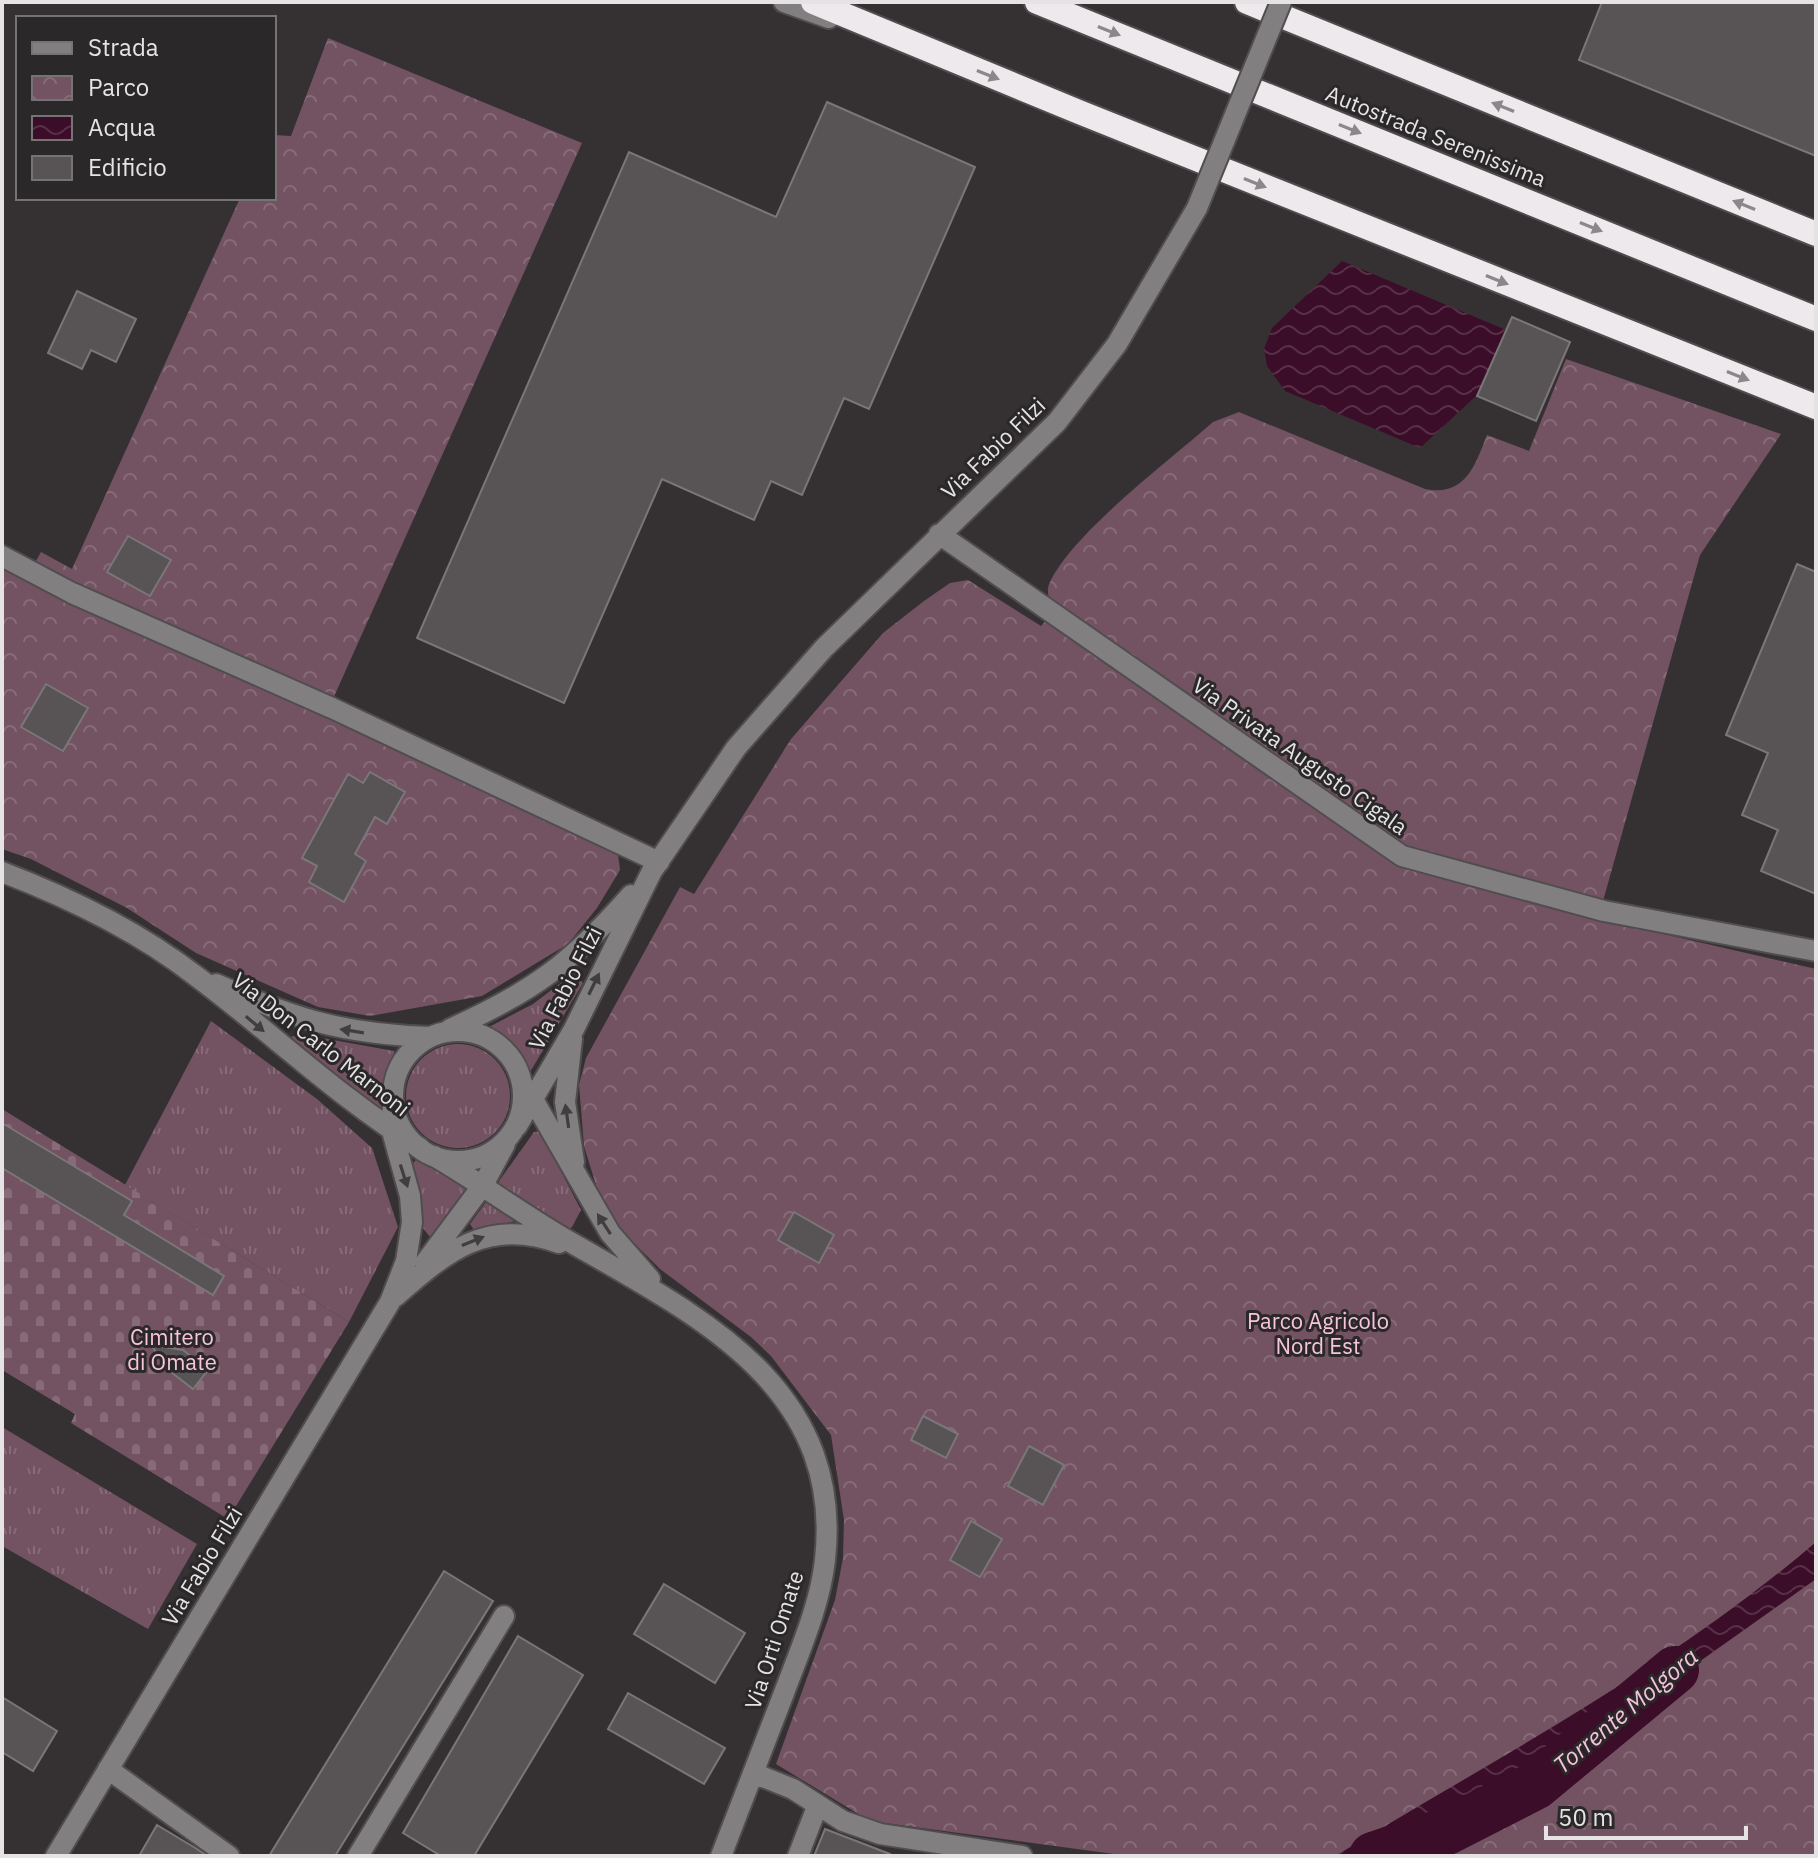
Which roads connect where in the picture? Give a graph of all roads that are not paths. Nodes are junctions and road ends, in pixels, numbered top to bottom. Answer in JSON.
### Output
{"nodes":[{"id":1,"x":784,"y":2,"type":"edge"},
{"id":2,"x":813,"y":2,"type":"edge"},
{"id":3,"x":1037,"y":2,"type":"edge"},
{"id":4,"x":1247,"y":2,"type":"edge"},
{"id":5,"x":1281,"y":2,"type":"edge"},
{"id":6,"x":950,"y":59,"type":"junction"},
{"id":7,"x":1816,"y":234,"type":"edge"},
{"id":8,"x":1816,"y":319,"type":"edge"},
{"id":9,"x":1816,"y":407,"type":"edge"},
{"id":10,"x":939,"y":534,"type":"junction"},
{"id":11,"x":2,"y":556,"type":"edge"},
{"id":12,"x":656,"y":867,"type":"junction"},
{"id":13,"x":2,"y":872,"type":"edge"},
{"id":14,"x":1816,"y":951,"type":"edge"},
{"id":15,"x":194,"y":974,"type":"junction"},
{"id":16,"x":574,"y":1029,"type":"junction"},
{"id":17,"x":435,"y":1035,"type":"junction"},
{"id":18,"x":518,"y":1071,"type":"junction"},
{"id":19,"x":532,"y":1098,"type":"junction"},
{"id":20,"x":393,"y":1100,"type":"junction"},
{"id":21,"x":392,"y":1131,"type":"junction"},
{"id":22,"x":513,"y":1131,"type":"junction"},
{"id":23,"x":427,"y":1152,"type":"junction"},
{"id":24,"x":483,"y":1185,"type":"junction"},
{"id":25,"x":584,"y":1192,"type":"junction"},
{"id":26,"x":600,"y":1259,"type":"junction"},
{"id":27,"x":409,"y":1285,"type":"junction"},
{"id":28,"x":665,"y":1294,"type":"junction"},
{"id":29,"x":390,"y":1302,"type":"junction"},
{"id":30,"x":504,"y":1616,"type":"dead end"},
{"id":31,"x":108,"y":1769,"type":"junction"},
{"id":32,"x":753,"y":1773,"type":"junction"},
{"id":33,"x":817,"y":1807,"type":"junction"},
{"id":34,"x":56,"y":1856,"type":"edge"},
{"id":35,"x":229,"y":1856,"type":"edge"},
{"id":36,"x":358,"y":1856,"type":"edge"},
{"id":37,"x":721,"y":1856,"type":"edge"},
{"id":38,"x":798,"y":1856,"type":"edge"},
{"id":39,"x":1022,"y":1856,"type":"edge"}],
"edges":[{"from":1,"to":6,"type":"street"},
{"from":2,"to":6,"type":"highway"},
{"from":3,"to":8,"type":"highway","name":"Autostrada Serenissima","one_way":true},
{"from":7,"to":4,"type":"highway","one_way":true},
{"from":5,"to":10,"type":"street","name":"Via Fabio Filzi","bridge":true},
{"from":6,"to":9,"type":"highway","one_way":true},
{"from":10,"to":12,"type":"street","name":"Via Fabio Filzi"},
{"from":10,"to":14,"type":"street","name":"Via Privata Augusto Cigala"},
{"from":11,"to":12,"type":"street"},
{"from":16,"to":12,"type":"street","name":"Via Fabio Filzi","one_way":true},
{"from":12,"to":17,"type":"street","name":"Via Fabio Filzi"},
{"from":13,"to":15,"type":"street","name":"Via Don Carlo Marnoni"},
{"from":17,"to":15,"type":"street","name":"Via Don Carlo Marnoni","one_way":true},
{"from":15,"to":21,"type":"street","name":"Via Don Carlo Marnoni","one_way":true},
{"from":16,"to":19,"type":"street","name":"Via Fabio Filzi"},
{"from":25,"to":16,"type":"street","name":"Via Orti Omate","one_way":true},
{"from":17,"to":18,"type":"street"},
{"from":17,"to":20,"type":"street"},
{"from":18,"to":19,"type":"street","name":"Via Orti Omate"},
{"from":18,"to":22,"type":"street"},
{"from":19,"to":22,"type":"street","name":"Via Fabio Filzi"},
{"from":19,"to":25,"type":"street","name":"Via Orti Omate"},
{"from":20,"to":21,"type":"street","name":"Via Fabio Filzi"},
{"from":20,"to":23,"type":"street"},
{"from":21,"to":23,"type":"street","name":"Via Don Carlo Marnoni"},
{"from":21,"to":29,"type":"street","name":"Via Fabio Filzi","one_way":true},
{"from":22,"to":23,"type":"street"},
{"from":22,"to":24,"type":"street","name":"Via Fabio Filzi"},
{"from":23,"to":24,"type":"street","name":"Via Orti Omate"},
{"from":24,"to":26,"type":"street","name":"Via Orti Omate"},
{"from":24,"to":27,"type":"street","name":"Via Fabio Filzi"},
{"from":28,"to":25,"type":"street","name":"Via Orti Omate","one_way":true},
{"from":27,"to":26,"type":"street","name":"Via Fabio Filzi","one_way":true},
{"from":26,"to":28,"type":"street","name":"Via Orti Omate"},
{"from":27,"to":29,"type":"street","name":"Via Fabio Filzi"},
{"from":28,"to":32,"type":"street","name":"Via Orti Omate"},
{"from":29,"to":31,"type":"street","name":"Via Fabio Filzi"},
{"from":30,"to":36,"type":"street"},
{"from":31,"to":34,"type":"street","name":"Via Fabio Filzi"},
{"from":31,"to":35,"type":"street"},
{"from":32,"to":33,"type":"street"},
{"from":32,"to":37,"type":"street","name":"Via Orti Omate"},
{"from":33,"to":38,"type":"street"},
{"from":33,"to":39,"type":"street"}]}
